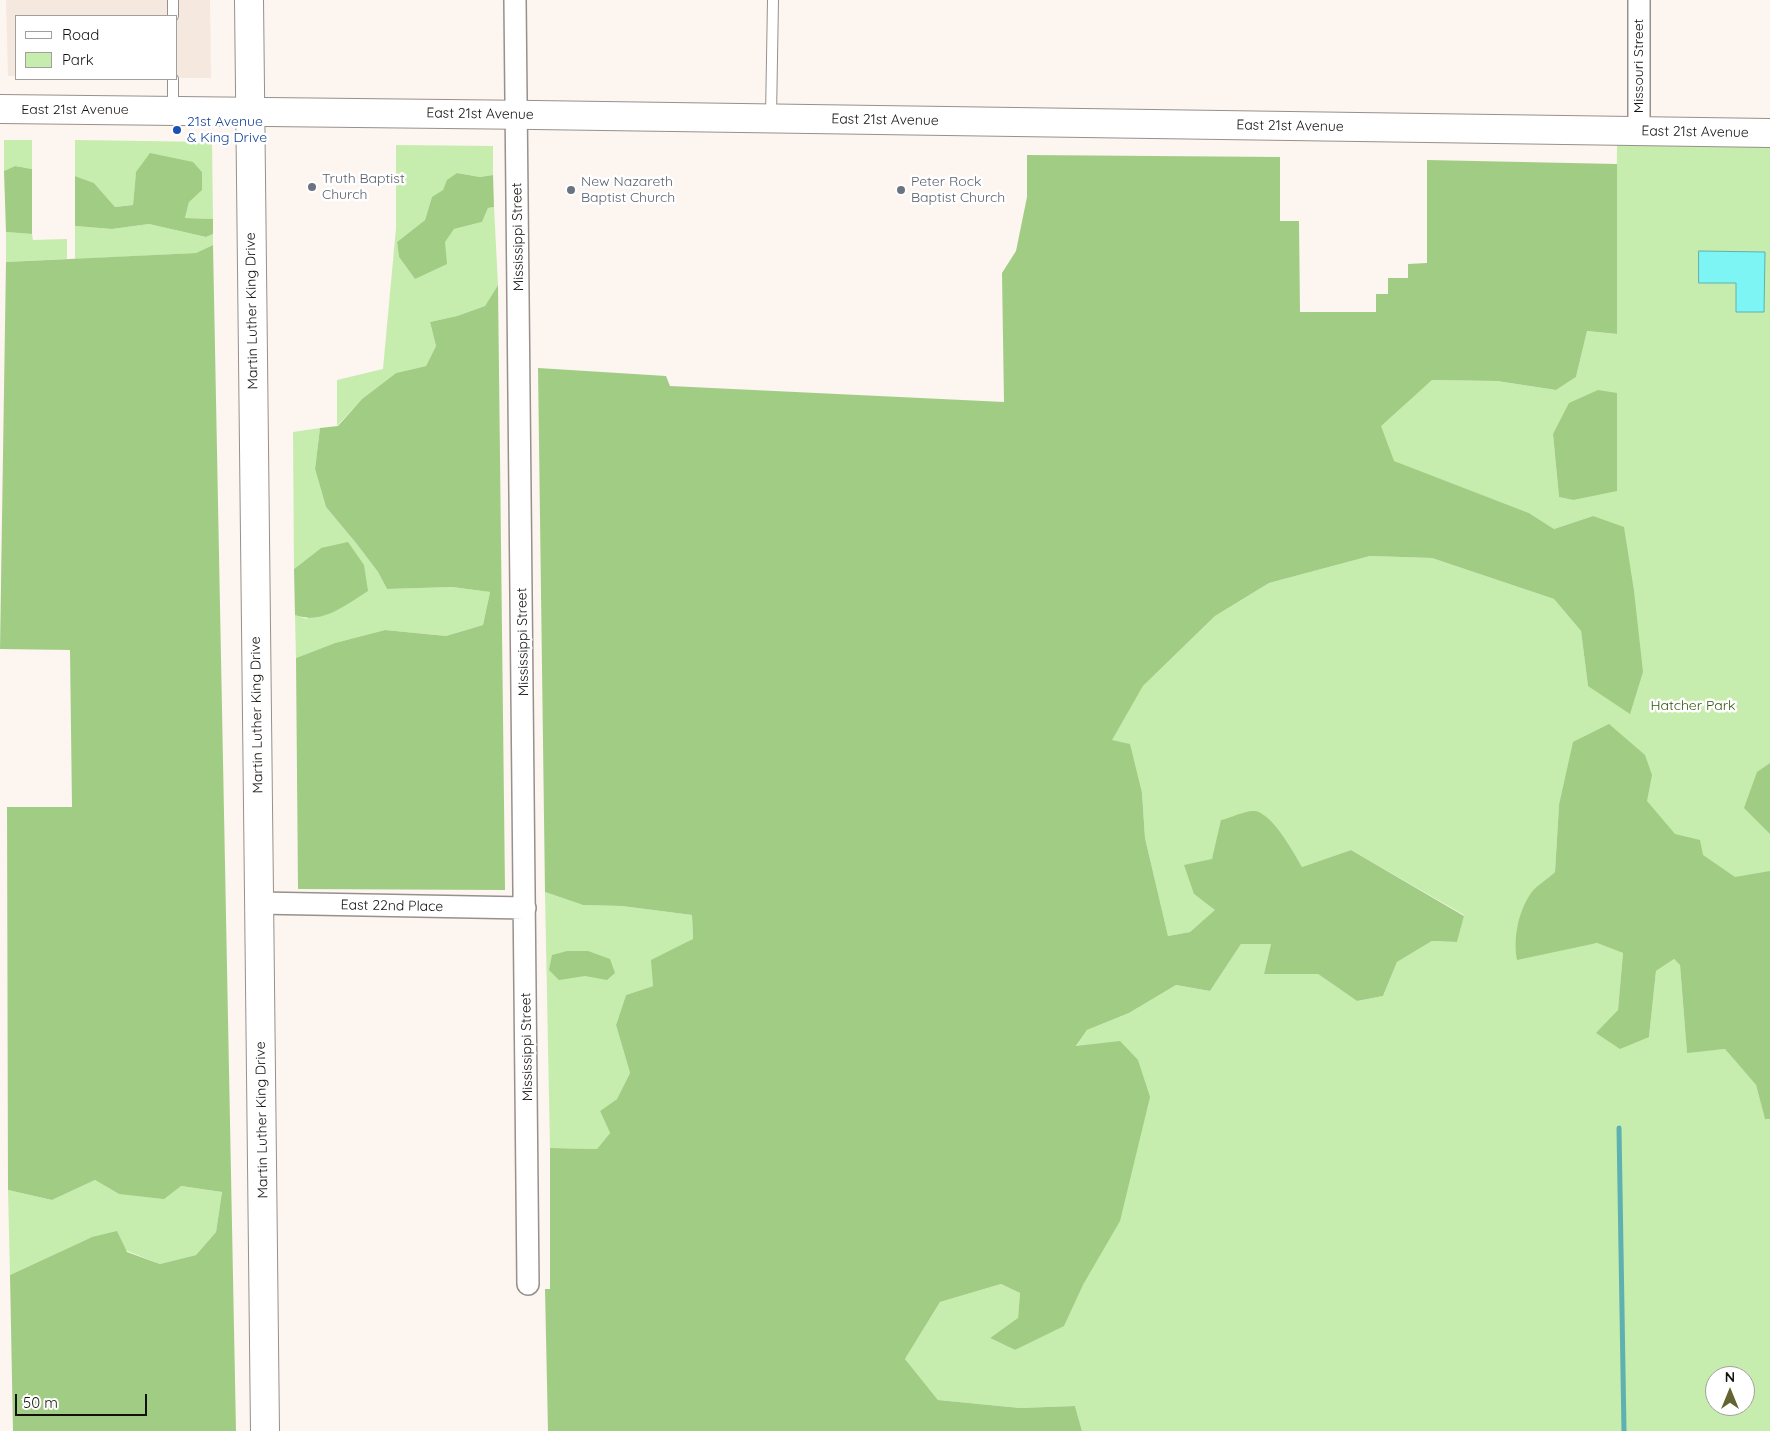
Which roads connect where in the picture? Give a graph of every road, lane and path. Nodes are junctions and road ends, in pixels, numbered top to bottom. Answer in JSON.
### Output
{"nodes":[{"id":1,"x":173,"y":0,"type":"edge"},
{"id":2,"x":249,"y":0,"type":"edge"},
{"id":3,"x":514,"y":0,"type":"edge"},
{"id":4,"x":773,"y":0,"type":"edge"},
{"id":5,"x":1639,"y":0,"type":"edge"},
{"id":6,"x":173,"y":15,"type":"edge"},
{"id":7,"x":173,"y":80,"type":"edge"},
{"id":8,"x":0,"y":109,"type":"edge"},
{"id":9,"x":173,"y":110,"type":"junction"},
{"id":10,"x":250,"y":111,"type":"junction"},
{"id":11,"x":517,"y":115,"type":"junction"},
{"id":12,"x":771,"y":118,"type":"junction"},
{"id":13,"x":1640,"y":131,"type":"junction"},
{"id":14,"x":1770,"y":133,"type":"edge"},
{"id":15,"x":259,"y":903,"type":"junction"},
{"id":16,"x":525,"y":908,"type":"junction"},
{"id":17,"x":528,"y":1284,"type":"dead end"},
{"id":18,"x":265,"y":1431,"type":"edge"}],
"edges":[{"from":1,"to":6,"type":"lane"},
{"from":2,"to":10,"type":"street","name":"Martin Luther King Drive"},
{"from":3,"to":11,"type":"street","name":"Mississippi Street"},
{"from":4,"to":12,"type":"lane"},
{"from":5,"to":13,"type":"street","name":"Missouri Street"},
{"from":7,"to":9,"type":"lane"},
{"from":8,"to":9,"type":"street","name":"East 21st Avenue"},
{"from":9,"to":10,"type":"street","name":"East 21st Avenue"},
{"from":10,"to":11,"type":"street","name":"East 21st Avenue"},
{"from":10,"to":15,"type":"street","name":"Martin Luther King Drive"},
{"from":11,"to":12,"type":"street","name":"East 21st Avenue"},
{"from":11,"to":16,"type":"street","name":"Mississippi Street"},
{"from":12,"to":13,"type":"street","name":"East 21st Avenue"},
{"from":13,"to":14,"type":"street","name":"East 21st Avenue"},
{"from":15,"to":16,"type":"street","name":"East 22nd Place"},
{"from":15,"to":18,"type":"street","name":"Martin Luther King Drive"},
{"from":16,"to":17,"type":"street","name":"Mississippi Street"}]}
